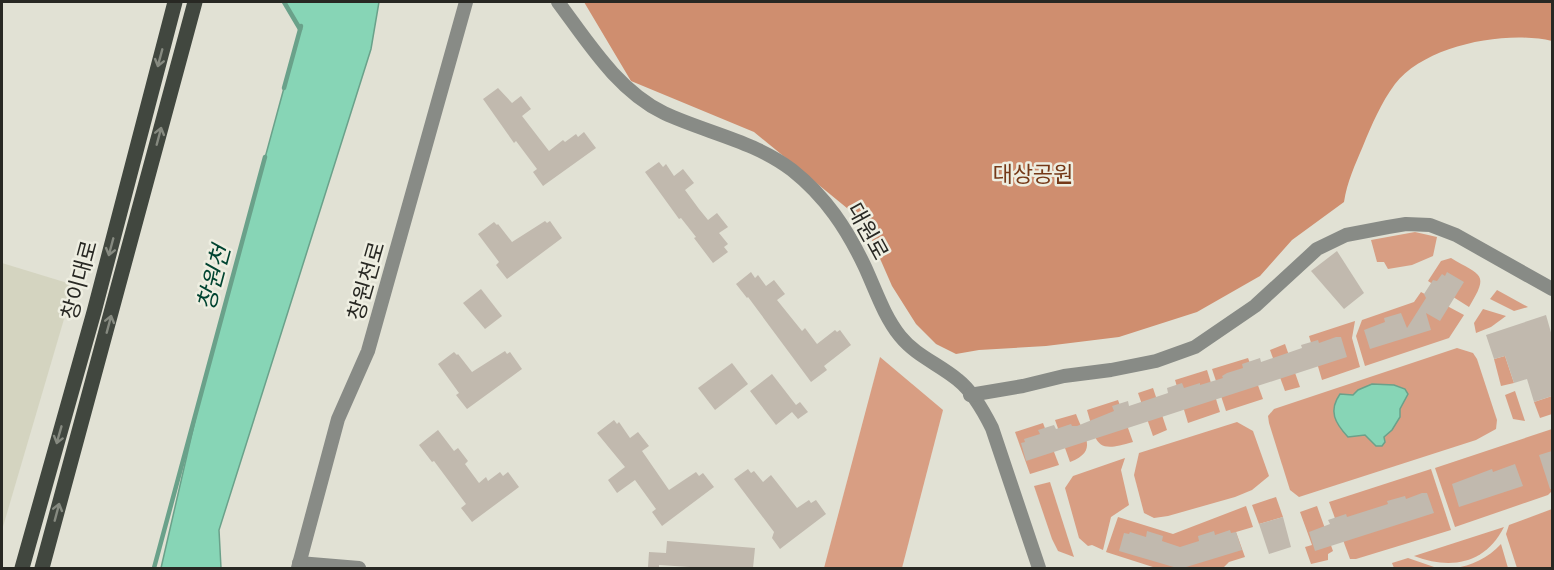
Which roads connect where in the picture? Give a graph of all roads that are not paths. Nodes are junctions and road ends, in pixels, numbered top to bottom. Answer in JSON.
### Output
{"nodes":[{"id":1,"x":175,"y":2,"type":"edge"},
{"id":2,"x":195,"y":2,"type":"edge"},
{"id":3,"x":466,"y":2,"type":"edge"},
{"id":4,"x":558,"y":2,"type":"edge"},
{"id":5,"x":1552,"y":289,"type":"edge"},
{"id":6,"x":970,"y":394,"type":"junction"},
{"id":7,"x":298,"y":566,"type":"edge"},
{"id":8,"x":22,"y":568,"type":"edge"},
{"id":9,"x":42,"y":568,"type":"edge"},
{"id":10,"x":359,"y":568,"type":"edge"},
{"id":11,"x":1039,"y":568,"type":"edge"}],
"edges":[{"from":1,"to":8,"type":"main road","name":"창이대로","one_way":true},
{"from":9,"to":2,"type":"main road","name":"창이대로","one_way":true},
{"from":3,"to":7,"type":"street","name":"창원천로"},
{"from":4,"to":6,"type":"street","name":"대원로"},
{"from":5,"to":6,"type":"street"},
{"from":6,"to":11,"type":"street","name":"대원로"},
{"from":7,"to":10,"type":"street"}]}
